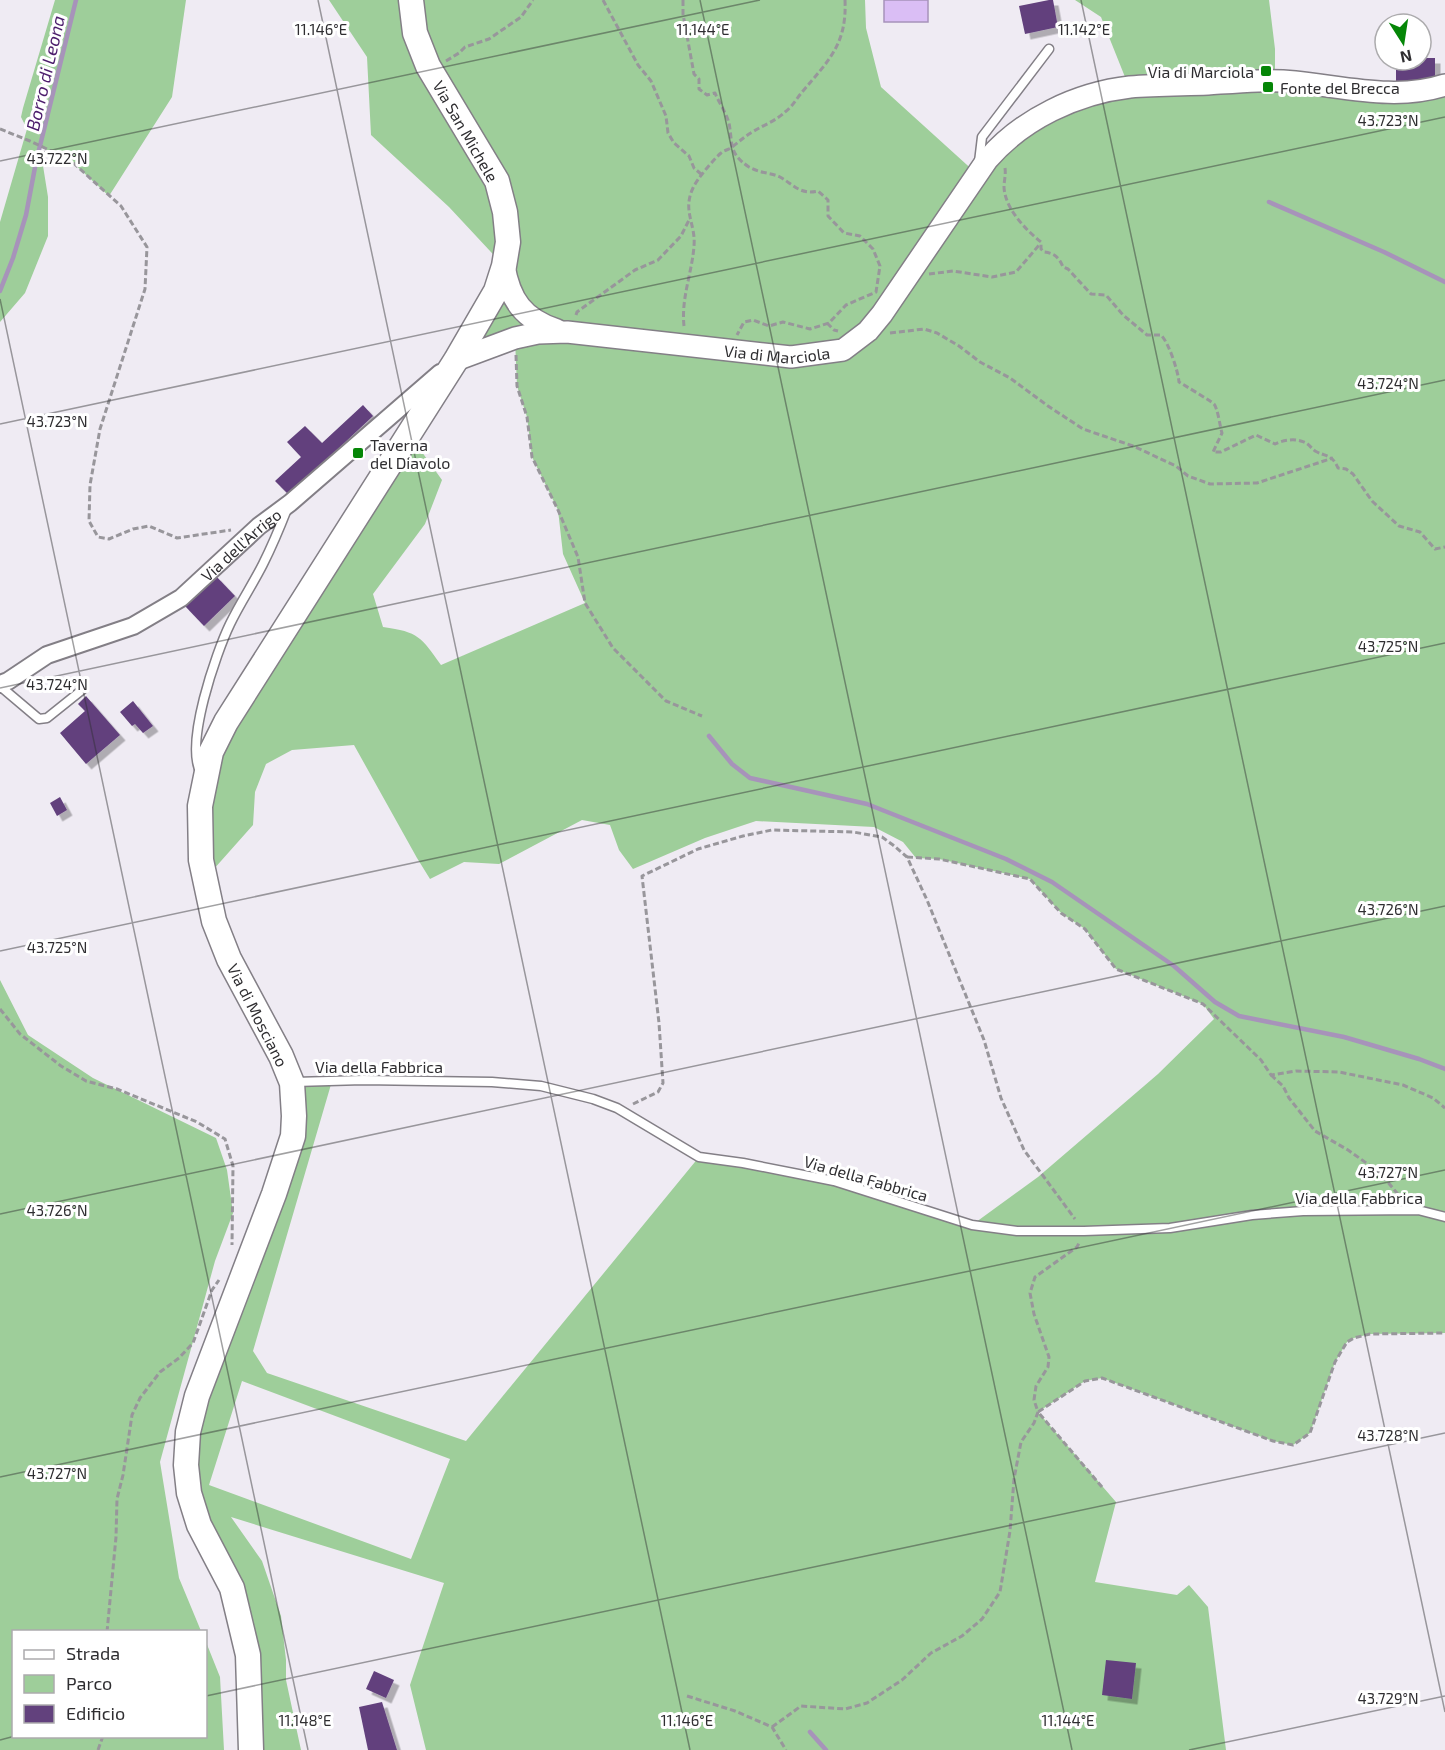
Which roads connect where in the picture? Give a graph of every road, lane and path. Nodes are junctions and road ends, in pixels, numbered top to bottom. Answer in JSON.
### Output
{"nodes":[{"id":1,"x":411,"y":0,"type":"edge"},
{"id":2,"x":533,"y":0,"type":"edge"},
{"id":3,"x":603,"y":0,"type":"edge"},
{"id":4,"x":683,"y":0,"type":"edge"},
{"id":5,"x":845,"y":0,"type":"edge"},
{"id":6,"x":1049,"y":50,"type":"dead end"},
{"id":7,"x":428,"y":66,"type":"junction"},
{"id":8,"x":1445,"y":85,"type":"edge"},
{"id":9,"x":0,"y":129,"type":"edge"},
{"id":10,"x":731,"y":149,"type":"junction"},
{"id":11,"x":994,"y":152,"type":"junction"},
{"id":12,"x":701,"y":174,"type":"junction"},
{"id":13,"x":977,"y":174,"type":"junction"},
{"id":14,"x":689,"y":220,"type":"junction"},
{"id":15,"x":1041,"y":242,"type":"junction"},
{"id":16,"x":504,"y":266,"type":"junction"},
{"id":17,"x":910,"y":274,"type":"junction"},
{"id":18,"x":868,"y":331,"type":"junction"},
{"id":19,"x":567,"y":333,"type":"junction"},
{"id":20,"x":515,"y":338,"type":"junction"},
{"id":21,"x":686,"y":346,"type":"junction"},
{"id":22,"x":732,"y":350,"type":"junction"},
{"id":23,"x":456,"y":360,"type":"junction"},
{"id":24,"x":1332,"y":459,"type":"junction"},
{"id":25,"x":290,"y":503,"type":"junction"},
{"id":26,"x":259,"y":526,"type":"junction"},
{"id":27,"x":1445,"y":547,"type":"edge"},
{"id":28,"x":0,"y":685,"type":"edge"},
{"id":29,"x":82,"y":690,"type":"dead end"},
{"id":30,"x":702,"y":716,"type":"dead end"},
{"id":31,"x":205,"y":780,"type":"junction"},
{"id":32,"x":907,"y":857,"type":"junction"},
{"id":33,"x":0,"y":1009,"type":"edge"},
{"id":34,"x":1272,"y":1075,"type":"junction"},
{"id":35,"x":292,"y":1083,"type":"junction"},
{"id":36,"x":617,"y":1108,"type":"junction"},
{"id":37,"x":1445,"y":1108,"type":"edge"},
{"id":38,"x":1418,"y":1210,"type":"junction"},
{"id":39,"x":1445,"y":1217,"type":"edge"},
{"id":40,"x":1084,"y":1231,"type":"junction"},
{"id":41,"x":247,"y":1263,"type":"junction"},
{"id":42,"x":222,"y":1276,"type":"dead end"},
{"id":43,"x":1445,"y":1333,"type":"edge"},
{"id":44,"x":1038,"y":1412,"type":"junction"},
{"id":45,"x":1102,"y":1487,"type":"dead end"},
{"id":46,"x":107,"y":1630,"type":"edge"},
{"id":47,"x":687,"y":1696,"type":"dead end"},
{"id":48,"x":772,"y":1727,"type":"junction"},
{"id":49,"x":251,"y":1750,"type":"edge"},
{"id":50,"x":786,"y":1750,"type":"edge"}],
"edges":[{"from":1,"to":7,"type":"main road","name":"Via San Michele"},
{"from":2,"to":7,"type":"path"},
{"from":3,"to":12,"type":"path"},
{"from":4,"to":10,"type":"path"},
{"from":5,"to":10,"type":"path"},
{"from":6,"to":13,"type":"lane"},
{"from":7,"to":16,"type":"main road","name":"Via San Michele"},
{"from":8,"to":11,"type":"street","name":"Via di Marciola"},
{"from":9,"to":26,"type":"path"},
{"from":10,"to":12,"type":"path"},
{"from":10,"to":22,"type":"path"},
{"from":11,"to":13,"type":"street","name":"Via di Marciola"},
{"from":11,"to":15,"type":"path"},
{"from":12,"to":14,"type":"path"},
{"from":13,"to":17,"type":"street","name":"Via di Marciola"},
{"from":14,"to":19,"type":"path"},
{"from":14,"to":21,"type":"path"},
{"from":15,"to":17,"type":"path"},
{"from":15,"to":24,"type":"path"},
{"from":16,"to":19,"type":"street","name":"Via di Marciola"},
{"from":16,"to":23,"type":"main road","name":"Via San Michele"},
{"from":17,"to":18,"type":"street","name":"Via di Marciola"},
{"from":18,"to":22,"type":"street","name":"Via di Marciola"},
{"from":18,"to":24,"type":"path"},
{"from":19,"to":20,"type":"street","name":"Via di Marciola"},
{"from":19,"to":21,"type":"street","name":"Via di Marciola"},
{"from":20,"to":23,"type":"street","name":"Via di Marciola"},
{"from":20,"to":30,"type":"path"},
{"from":21,"to":22,"type":"street","name":"Via di Marciola"},
{"from":23,"to":25,"type":"street","name":"Via dell'Arrigo"},
{"from":23,"to":31,"type":"main road","name":"Via di Mosciano"},
{"from":24,"to":27,"type":"path"},
{"from":25,"to":26,"type":"street","name":"Via dell'Arrigo"},
{"from":25,"to":31,"type":"lane"},
{"from":26,"to":28,"type":"street","name":"Via dell'Arrigo"},
{"from":28,"to":29,"type":"lane"},
{"from":31,"to":35,"type":"main road","name":"Via di Mosciano"},
{"from":32,"to":34,"type":"path"},
{"from":32,"to":36,"type":"path"},
{"from":32,"to":40,"type":"path"},
{"from":33,"to":41,"type":"path"},
{"from":34,"to":37,"type":"path"},
{"from":34,"to":38,"type":"path"},
{"from":35,"to":36,"type":"lane","name":"Via della Fabbrica"},
{"from":35,"to":41,"type":"main road","name":"Via di Mosciano"},
{"from":36,"to":40,"type":"lane","name":"Via della Fabbrica"},
{"from":38,"to":39,"type":"lane","name":"Via della Fabbrica"},
{"from":38,"to":40,"type":"lane","name":"Via della Fabbrica"},
{"from":40,"to":44,"type":"path"},
{"from":41,"to":49,"type":"main road","name":"Via di Mosciano"},
{"from":42,"to":46,"type":"path"},
{"from":43,"to":44,"type":"path"},
{"from":44,"to":45,"type":"path"},
{"from":44,"to":48,"type":"path"},
{"from":47,"to":48,"type":"path"},
{"from":48,"to":50,"type":"path"}]}
